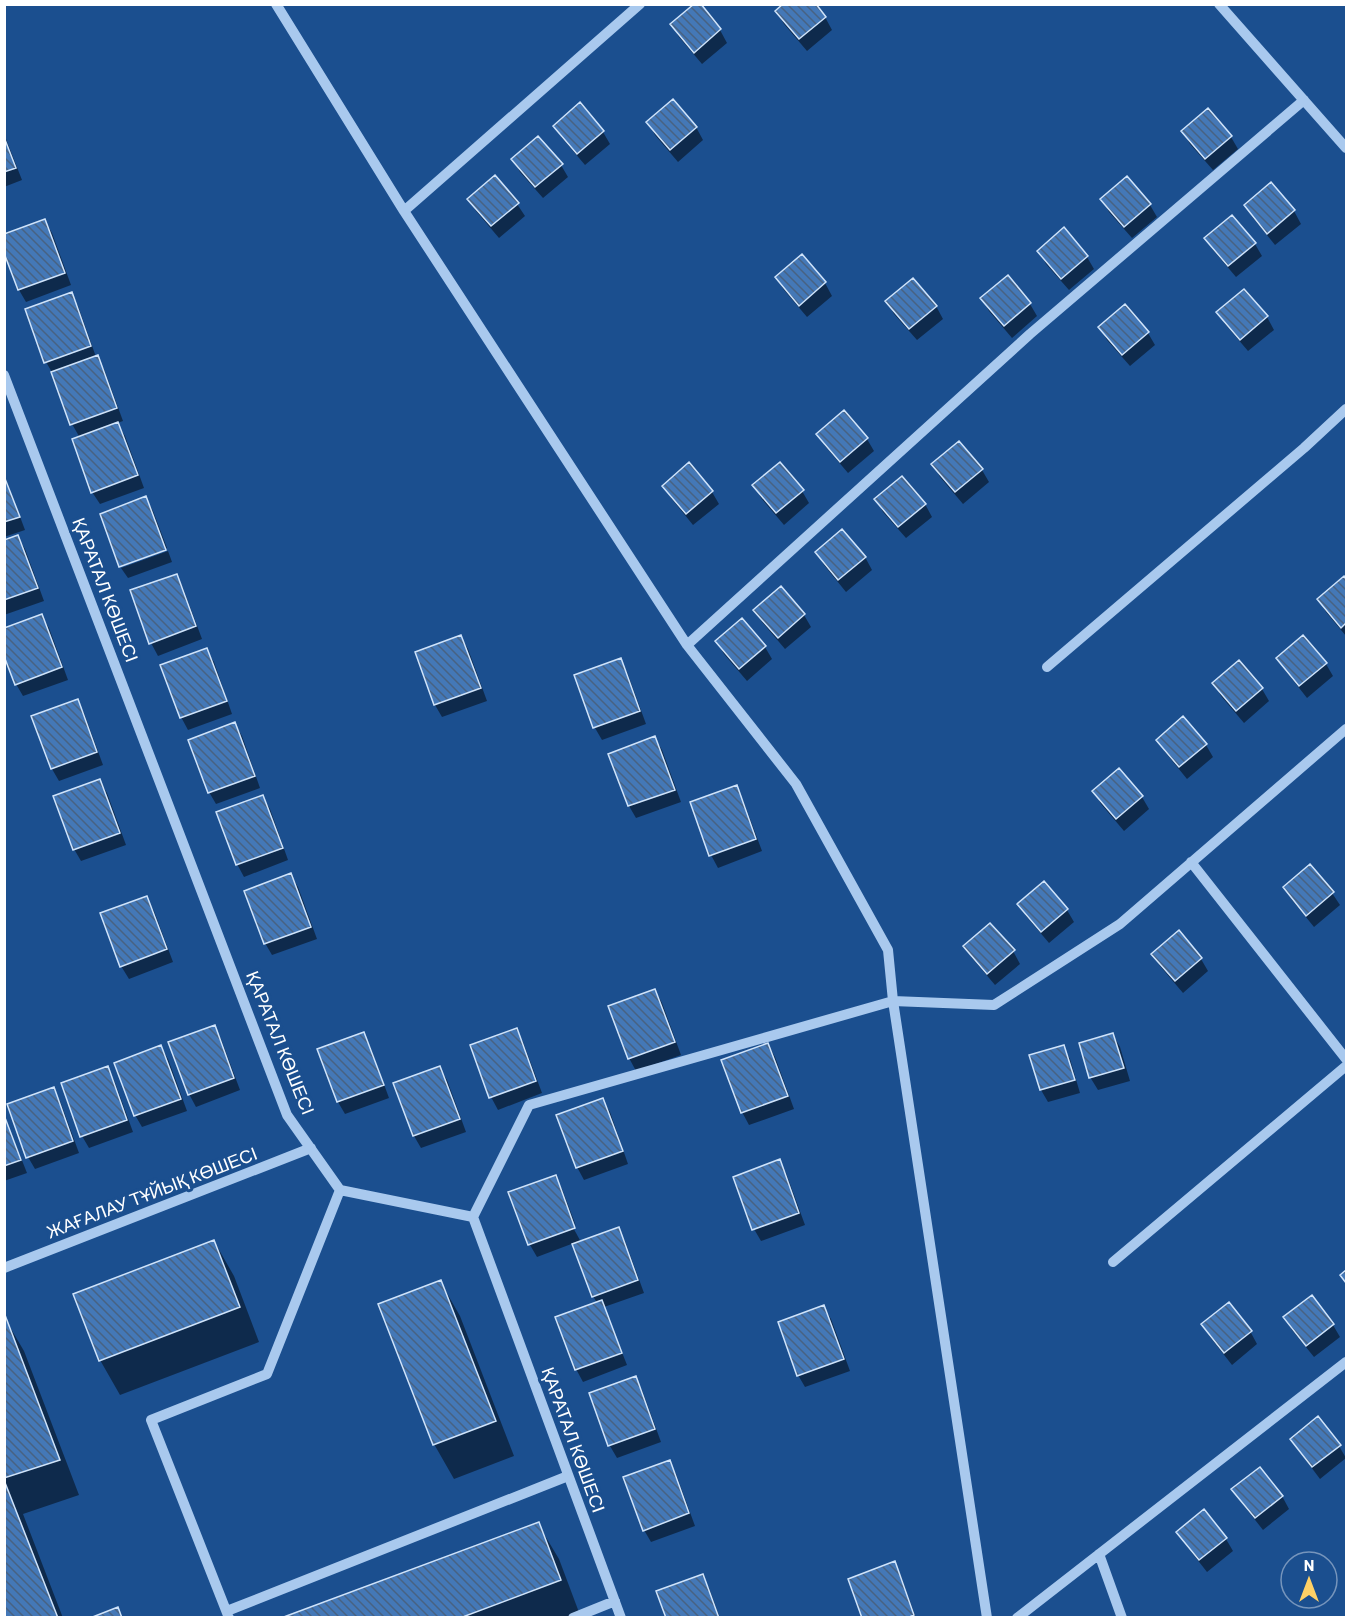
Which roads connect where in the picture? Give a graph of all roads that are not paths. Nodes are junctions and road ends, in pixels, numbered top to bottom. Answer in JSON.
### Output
{"nodes":[{"id":1,"x":276,"y":4,"type":"edge"},
{"id":2,"x":640,"y":4,"type":"edge"},
{"id":3,"x":1219,"y":4,"type":"edge"},
{"id":4,"x":1304,"y":100,"type":"junction"},
{"id":5,"x":1347,"y":148,"type":"edge"},
{"id":6,"x":404,"y":211,"type":"junction"},
{"id":7,"x":4,"y":375,"type":"edge"},
{"id":8,"x":1347,"y":408,"type":"edge"},
{"id":9,"x":687,"y":645,"type":"junction"},
{"id":10,"x":1047,"y":667,"type":"dead end"},
{"id":11,"x":1347,"y":729,"type":"edge"},
{"id":12,"x":1191,"y":862,"type":"junction"},
{"id":13,"x":893,"y":1001,"type":"junction"},
{"id":14,"x":1347,"y":1059,"type":"edge"},
{"id":15,"x":1347,"y":1066,"type":"edge"},
{"id":16,"x":311,"y":1149,"type":"junction"},
{"id":17,"x":340,"y":1190,"type":"junction"},
{"id":18,"x":473,"y":1217,"type":"junction"},
{"id":19,"x":1113,"y":1262,"type":"dead end"},
{"id":20,"x":4,"y":1268,"type":"edge"},
{"id":21,"x":1347,"y":1362,"type":"edge"},
{"id":22,"x":568,"y":1476,"type":"junction"},
{"id":23,"x":1099,"y":1554,"type":"junction"},
{"id":24,"x":615,"y":1601,"type":"junction"},
{"id":25,"x":228,"y":1614,"type":"edge"},
{"id":26,"x":573,"y":1617,"type":"edge"},
{"id":27,"x":621,"y":1617,"type":"edge"},
{"id":28,"x":987,"y":1617,"type":"edge"},
{"id":29,"x":1017,"y":1617,"type":"edge"},
{"id":30,"x":1122,"y":1617,"type":"edge"}],
"edges":[{"from":1,"to":6,"type":"street"},
{"from":2,"to":6,"type":"street"},
{"from":3,"to":4,"type":"street"},
{"from":4,"to":5,"type":"street"},
{"from":4,"to":9,"type":"street"},
{"from":6,"to":9,"type":"street"},
{"from":7,"to":16,"type":"street","name":"ҚАРАТАЛ КӨШЕСІ"},
{"from":8,"to":10,"type":"street"},
{"from":9,"to":13,"type":"street"},
{"from":11,"to":12,"type":"street"},
{"from":12,"to":13,"type":"street"},
{"from":12,"to":14,"type":"street"},
{"from":13,"to":18,"type":"street"},
{"from":13,"to":28,"type":"street"},
{"from":15,"to":19,"type":"street"},
{"from":16,"to":17,"type":"street","name":"ҚАРАТАЛ КӨШЕСІ"},
{"from":16,"to":20,"type":"street","name":"ЖАҒАЛАУ ТҰЙЫҚ КӨШЕСІ"},
{"from":17,"to":18,"type":"street"},
{"from":17,"to":25,"type":"street"},
{"from":18,"to":22,"type":"street","name":"ҚАРАТАЛ КӨШЕСІ"},
{"from":21,"to":23,"type":"street"},
{"from":22,"to":24,"type":"street","name":"ҚАРАТАЛ КӨШЕСІ"},
{"from":22,"to":25,"type":"street"},
{"from":23,"to":29,"type":"street"},
{"from":23,"to":30,"type":"street"},
{"from":24,"to":26,"type":"street"},
{"from":24,"to":27,"type":"street","name":"ҚАРАТАЛ КӨШЕСІ"}]}
